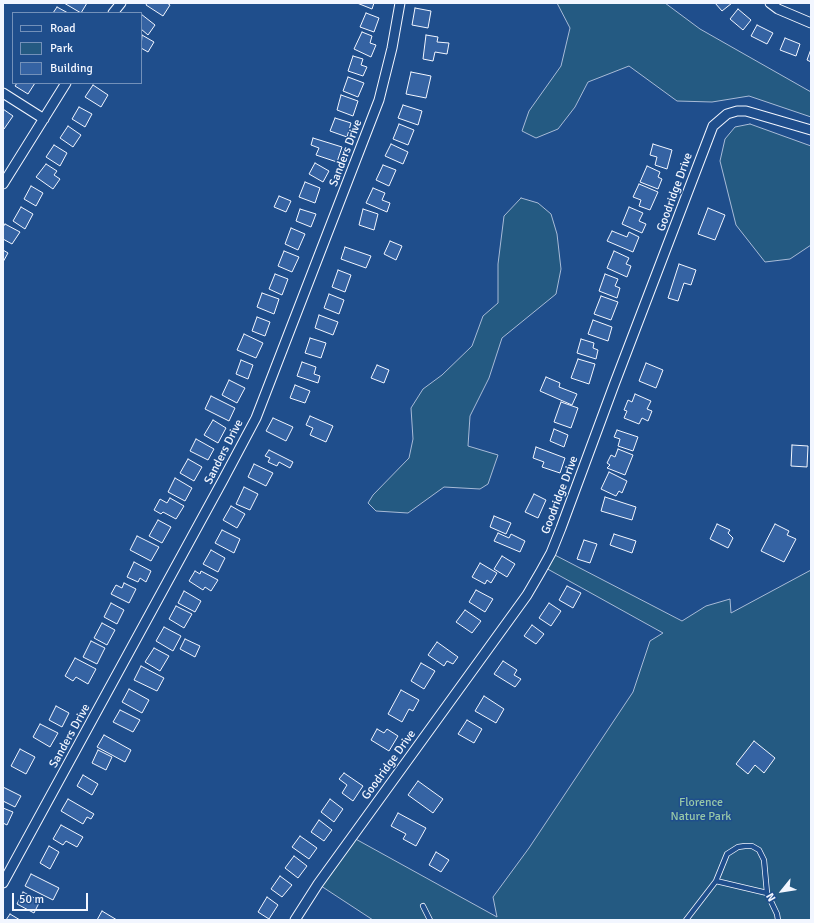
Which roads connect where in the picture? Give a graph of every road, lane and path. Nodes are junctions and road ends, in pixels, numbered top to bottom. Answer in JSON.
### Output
{"nodes":[{"id":1,"x":121,"y":3,"type":"edge"},
{"id":2,"x":400,"y":3,"type":"edge"},
{"id":3,"x":770,"y":3,"type":"edge"},
{"id":4,"x":114,"y":12,"type":"edge"},
{"id":5,"x":811,"y":23,"type":"edge"},
{"id":6,"x":65,"y":84,"type":"edge"},
{"id":7,"x":3,"y":93,"type":"edge"},
{"id":8,"x":44,"y":119,"type":"junction"},
{"id":9,"x":811,"y":130,"type":"edge"},
{"id":10,"x":3,"y":184,"type":"edge"},
{"id":11,"x":716,"y":881,"type":"junction"},
{"id":12,"x":3,"y":883,"type":"edge"},
{"id":13,"x":767,"y":893,"type":"junction"},
{"id":14,"x":423,"y":906,"type":"dead end"},
{"id":15,"x":295,"y":920,"type":"edge"},
{"id":16,"x":430,"y":920,"type":"edge"},
{"id":17,"x":686,"y":920,"type":"edge"},
{"id":18,"x":778,"y":920,"type":"edge"}],
"edges":[{"from":1,"to":4,"type":"street"},
{"from":2,"to":12,"type":"street","name":"Sanders Drive"},
{"from":3,"to":5,"type":"street"},
{"from":6,"to":8,"type":"street"},
{"from":7,"to":8,"type":"street"},
{"from":8,"to":10,"type":"street"},
{"from":9,"to":15,"type":"street","name":"Goodridge Drive"},
{"from":11,"to":13,"type":"lane"},
{"from":11,"to":13,"type":"lane"},
{"from":11,"to":17,"type":"lane"},
{"from":13,"to":18,"type":"lane"},
{"from":14,"to":16,"type":"lane"}]}
